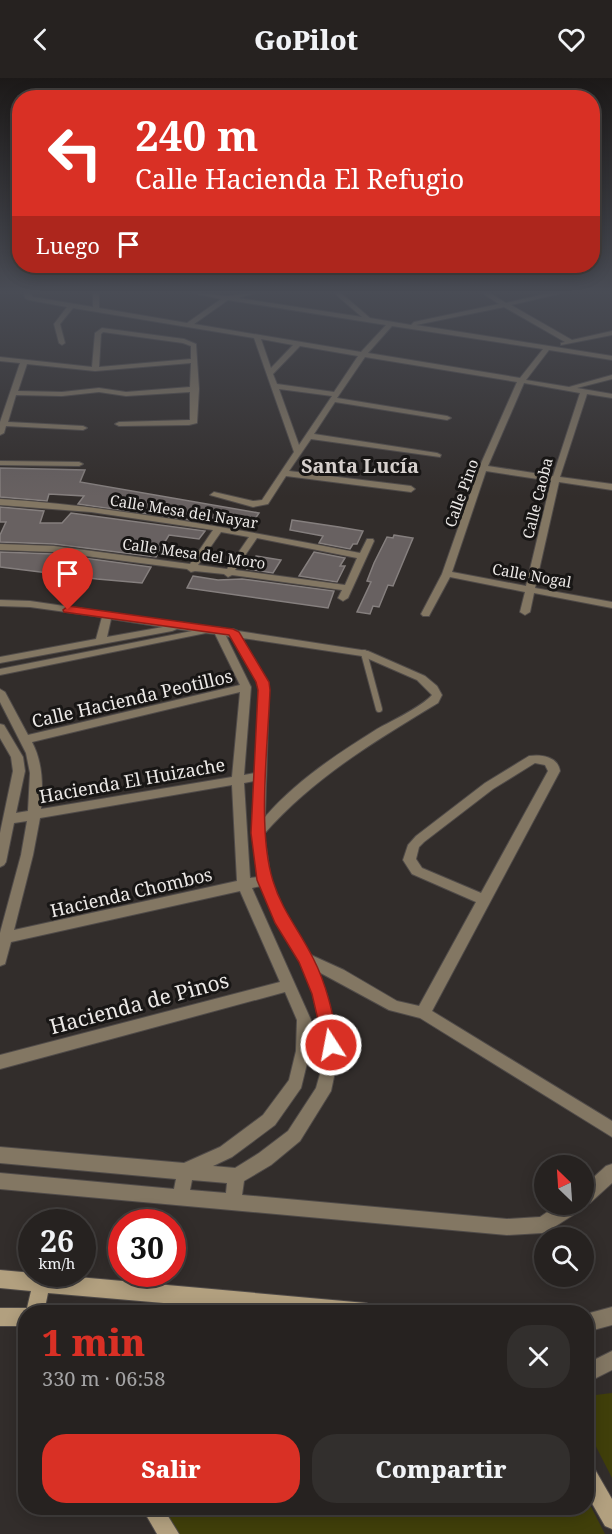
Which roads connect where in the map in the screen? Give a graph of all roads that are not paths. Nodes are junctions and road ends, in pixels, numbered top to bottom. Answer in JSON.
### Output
{"nodes":[{"id":1,"x":16,"y":361,"type":"edge"},
{"id":2,"x":96,"y":361,"type":"edge"},
{"id":3,"x":195,"y":361,"type":"joint"},
{"id":4,"x":266,"y":361,"type":"edge"},
{"id":5,"x":282,"y":361,"type":"edge"},
{"id":6,"x":358,"y":361,"type":"edge"},
{"id":7,"x":405,"y":361,"type":"edge"},
{"id":8,"x":537,"y":361,"type":"edge"},
{"id":9,"x":24,"y":362,"type":"junction"},
{"id":10,"x":95,"y":369,"type":"junction"},
{"id":11,"x":270,"y":373,"type":"junction"},
{"id":12,"x":612,"y":377,"type":"edge"},
{"id":13,"x":522,"y":380,"type":"junction"},
{"id":14,"x":274,"y":386,"type":"junction"},
{"id":15,"x":195,"y":389,"type":"junction"},
{"id":16,"x":566,"y":389,"type":"junction"},
{"id":17,"x":584,"y":392,"type":"junction"},
{"id":18,"x":14,"y":393,"type":"junction"},
{"id":19,"x":612,"y":396,"type":"edge"},
{"id":20,"x":334,"y":397,"type":"junction"},
{"id":21,"x":447,"y":418,"type":"dead end"},
{"id":22,"x":3,"y":424,"type":"junction"},
{"id":23,"x":119,"y":424,"type":"dead end"},
{"id":24,"x":83,"y":428,"type":"dead end"},
{"id":25,"x":0,"y":433,"type":"edge"},
{"id":26,"x":308,"y":436,"type":"junction"},
{"id":27,"x":297,"y":451,"type":"junction"},
{"id":28,"x":437,"y":455,"type":"dead end"},
{"id":29,"x":0,"y":463,"type":"edge"},
{"id":30,"x":79,"y":464,"type":"dead end"},
{"id":31,"x":483,"y":468,"type":"junction"},
{"id":32,"x":283,"y":473,"type":"junction"},
{"id":33,"x":556,"y":478,"type":"junction"},
{"id":34,"x":612,"y":487,"type":"edge"},
{"id":35,"x":411,"y":489,"type":"dead end"},
{"id":36,"x":213,"y":495,"type":"dead end"},
{"id":37,"x":0,"y":502,"type":"edge"},
{"id":38,"x":218,"y":529,"type":"junction"},
{"id":39,"x":255,"y":535,"type":"junction"},
{"id":40,"x":370,"y":541,"type":"dead end"},
{"id":41,"x":0,"y":547,"type":"edge"},
{"id":42,"x":362,"y":556,"type":"junction"},
{"id":43,"x":191,"y":569,"type":"junction"},
{"id":44,"x":228,"y":573,"type":"junction"},
{"id":45,"x":447,"y":574,"type":"junction"},
{"id":46,"x":531,"y":590,"type":"junction"},
{"id":47,"x":0,"y":603,"type":"edge"},
{"id":48,"x":612,"y":603,"type":"edge"},
{"id":49,"x":525,"y":612,"type":"dead end"},
{"id":50,"x":426,"y":614,"type":"dead end"},
{"id":51,"x":107,"y":616,"type":"junction"},
{"id":52,"x":182,"y":626,"type":"junction"},
{"id":53,"x":215,"y":630,"type":"junction"},
{"id":54,"x":233,"y":632,"type":"junction"},
{"id":55,"x":101,"y":641,"type":"junction"},
{"id":56,"x":364,"y":653,"type":"junction"},
{"id":57,"x":0,"y":660,"type":"edge"},
{"id":58,"x":0,"y":672,"type":"edge"},
{"id":59,"x":246,"y":687,"type":"junction"},
{"id":60,"x":0,"y":692,"type":"edge"},
{"id":61,"x":379,"y":709,"type":"dead end"},
{"id":62,"x":0,"y":728,"type":"edge"},
{"id":63,"x":25,"y":740,"type":"junction"},
{"id":64,"x":260,"y":776,"type":"junction"},
{"id":65,"x":238,"y":779,"type":"junction"},
{"id":66,"x":36,"y":816,"type":"junction"},
{"id":67,"x":10,"y":819,"type":"junction"},
{"id":68,"x":258,"y":833,"type":"junction"},
{"id":69,"x":0,"y":862,"type":"edge"},
{"id":70,"x":265,"y":880,"type":"junction"},
{"id":71,"x":244,"y":885,"type":"junction"},
{"id":72,"x":485,"y":900,"type":"junction"},
{"id":73,"x":5,"y":938,"type":"junction"},
{"id":74,"x":306,"y":959,"type":"junction"},
{"id":75,"x":0,"y":960,"type":"edge"},
{"id":76,"x":290,"y":985,"type":"junction"},
{"id":77,"x":423,"y":1013,"type":"junction"},
{"id":78,"x":0,"y":1062,"type":"edge"},
{"id":79,"x":612,"y":1131,"type":"edge"},
{"id":80,"x":0,"y":1155,"type":"edge"},
{"id":81,"x":185,"y":1171,"type":"junction"},
{"id":82,"x":612,"y":1172,"type":"edge"},
{"id":83,"x":236,"y":1176,"type":"junction"},
{"id":84,"x":0,"y":1182,"type":"edge"},
{"id":85,"x":594,"y":1188,"type":"edge"},
{"id":86,"x":181,"y":1197,"type":"junction"},
{"id":87,"x":234,"y":1203,"type":"junction"},
{"id":88,"x":558,"y":1215,"type":"edge"},
{"id":89,"x":0,"y":1279,"type":"edge"},
{"id":90,"x":18,"y":1281,"type":"edge"},
{"id":91,"x":40,"y":1287,"type":"edge"},
{"id":92,"x":76,"y":1287,"type":"edge"},
{"id":93,"x":36,"y":1305,"type":"edge"},
{"id":94,"x":285,"y":1305,"type":"edge"},
{"id":95,"x":612,"y":1316,"type":"edge"},
{"id":96,"x":0,"y":1317,"type":"edge"},
{"id":97,"x":18,"y":1317,"type":"edge"},
{"id":98,"x":594,"y":1321,"type":"edge"},
{"id":99,"x":612,"y":1360,"type":"edge"},
{"id":100,"x":594,"y":1370,"type":"edge"},
{"id":101,"x":594,"y":1487,"type":"edge"},
{"id":102,"x":157,"y":1515,"type":"edge"},
{"id":103,"x":612,"y":1519,"type":"edge"},
{"id":104,"x":169,"y":1534,"type":"edge"}],
"edges":[{"from":1,"to":9,"type":"street"},
{"from":2,"to":10,"type":"street"},
{"from":3,"to":10,"type":"street"},
{"from":3,"to":15,"type":"street"},
{"from":4,"to":11,"type":"street"},
{"from":5,"to":11,"type":"street"},
{"from":6,"to":20,"type":"street"},
{"from":7,"to":13,"type":"street"},
{"from":8,"to":13,"type":"street","name":"Calle Pino"},
{"from":9,"to":10,"type":"street"},
{"from":9,"to":18,"type":"street"},
{"from":11,"to":14,"type":"street"},
{"from":12,"to":16,"type":"street"},
{"from":13,"to":16,"type":"street"},
{"from":13,"to":31,"type":"street","name":"Calle Pino"},
{"from":14,"to":20,"type":"street"},
{"from":14,"to":27,"type":"street"},
{"from":15,"to":18,"type":"street"},
{"from":15,"to":23,"type":"street"},
{"from":16,"to":17,"type":"street"},
{"from":17,"to":19,"type":"street"},
{"from":17,"to":33,"type":"street","name":"Calle Caoba"},
{"from":18,"to":22,"type":"street"},
{"from":20,"to":21,"type":"street"},
{"from":20,"to":26,"type":"street"},
{"from":22,"to":24,"type":"street"},
{"from":22,"to":25,"type":"street"},
{"from":26,"to":27,"type":"street"},
{"from":26,"to":28,"type":"street"},
{"from":27,"to":32,"type":"street"},
{"from":29,"to":30,"type":"street"},
{"from":31,"to":33,"type":"street"},
{"from":31,"to":45,"type":"street","name":"Calle Pino"},
{"from":32,"to":35,"type":"street"},
{"from":32,"to":36,"type":"street"},
{"from":33,"to":34,"type":"street"},
{"from":33,"to":46,"type":"street","name":"Calle Caoba"},
{"from":37,"to":38,"type":"street","name":"Calle Mesa del Nayar"},
{"from":38,"to":39,"type":"street","name":"Calle Mesa del Nayar"},
{"from":38,"to":43,"type":"street"},
{"from":39,"to":42,"type":"street","name":"Calle Mesa del Nayar"},
{"from":39,"to":44,"type":"street"},
{"from":40,"to":42,"type":"street","name":"Calle Mesa del Moro"},
{"from":41,"to":43,"type":"street","name":"Calle Mesa del Moro"},
{"from":42,"to":44,"type":"street","name":"Calle Mesa del Moro"},
{"from":43,"to":44,"type":"street","name":"Calle Mesa del Moro"},
{"from":45,"to":46,"type":"street","name":"Calle Nogal"},
{"from":45,"to":50,"type":"street","name":"Calle Pino"},
{"from":46,"to":48,"type":"street","name":"Calle Nogal"},
{"from":46,"to":49,"type":"street","name":"Calle Caoba"},
{"from":47,"to":51,"type":"street"},
{"from":51,"to":52,"type":"street"},
{"from":51,"to":55,"type":"street"},
{"from":52,"to":53,"type":"street"},
{"from":52,"to":55,"type":"street"},
{"from":53,"to":54,"type":"street"},
{"from":53,"to":58,"type":"street"},
{"from":53,"to":59,"type":"street"},
{"from":54,"to":56,"type":"street"},
{"from":54,"to":64,"type":"street"},
{"from":55,"to":57,"type":"street"},
{"from":56,"to":61,"type":"lane"},
{"from":56,"to":68,"type":"street"},
{"from":59,"to":63,"type":"street","name":"Calle Hacienda Peotillos"},
{"from":59,"to":65,"type":"street"},
{"from":60,"to":63,"type":"street"},
{"from":62,"to":67,"type":"street"},
{"from":63,"to":66,"type":"street"},
{"from":64,"to":65,"type":"street","name":"Hacienda El Huizache"},
{"from":64,"to":68,"type":"street"},
{"from":65,"to":66,"type":"street","name":"Hacienda El Huizache"},
{"from":65,"to":71,"type":"street"},
{"from":66,"to":67,"type":"street","name":"Hacienda El Huizache"},
{"from":66,"to":73,"type":"street"},
{"from":67,"to":69,"type":"street"},
{"from":68,"to":70,"type":"street"},
{"from":70,"to":71,"type":"street","name":"Hacienda Chombos"},
{"from":70,"to":74,"type":"street"},
{"from":71,"to":73,"type":"street","name":"Hacienda Chombos"},
{"from":71,"to":76,"type":"street"},
{"from":72,"to":72,"type":"street"},
{"from":72,"to":77,"type":"street"},
{"from":73,"to":75,"type":"street"},
{"from":74,"to":77,"type":"street"},
{"from":74,"to":83,"type":"street"},
{"from":76,"to":78,"type":"street","name":"Hacienda de Pinos"},
{"from":76,"to":81,"type":"street"},
{"from":77,"to":79,"type":"street"},
{"from":80,"to":81,"type":"street"},
{"from":81,"to":83,"type":"street"},
{"from":81,"to":86,"type":"street"},
{"from":82,"to":85,"type":"street"},
{"from":83,"to":87,"type":"street"},
{"from":84,"to":86,"type":"street"},
{"from":86,"to":87,"type":"street"},
{"from":87,"to":88,"type":"street"},
{"from":89,"to":90,"type":"main road"},
{"from":91,"to":93,"type":"main road"},
{"from":92,"to":94,"type":"main road"},
{"from":95,"to":98,"type":"street"},
{"from":96,"to":97,"type":"main road"},
{"from":99,"to":100,"type":"street"},
{"from":101,"to":103,"type":"main road"},
{"from":102,"to":104,"type":"main road"}]}
